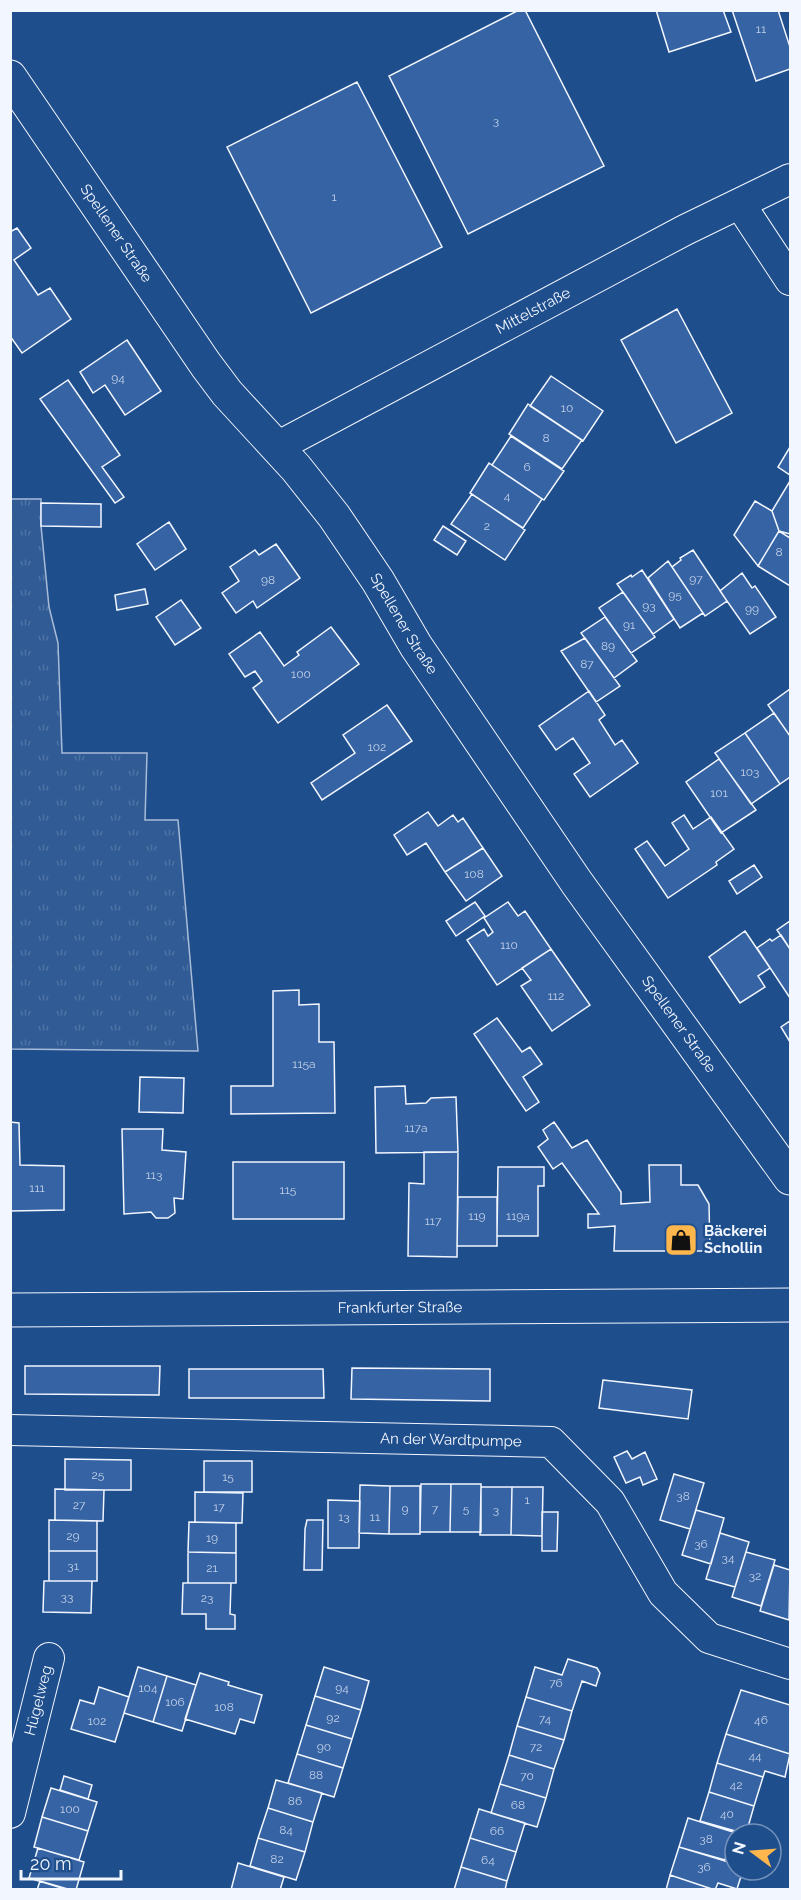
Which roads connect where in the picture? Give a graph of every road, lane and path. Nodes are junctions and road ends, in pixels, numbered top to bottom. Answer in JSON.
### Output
{"nodes":[{"id":1,"x":10,"y":77,"type":"edge"},
{"id":2,"x":790,"y":179,"type":"edge"},
{"id":3,"x":740,"y":204,"type":"junction"},
{"id":4,"x":790,"y":280,"type":"edge"},
{"id":5,"x":277,"y":447,"type":"junction"},
{"id":6,"x":790,"y":1178,"type":"edge"},
{"id":7,"x":790,"y":1305,"type":"edge"},
{"id":8,"x":10,"y":1310,"type":"edge"},
{"id":9,"x":10,"y":1430,"type":"edge"},
{"id":10,"x":49,"y":1658,"type":"dead end"},
{"id":11,"x":790,"y":1664,"type":"edge"},
{"id":12,"x":10,"y":1814,"type":"edge"}],
"edges":[{"from":1,"to":5,"type":"street","name":"Spellener Straße"},
{"from":2,"to":3,"type":"street","name":"Mittelstraße"},
{"from":3,"to":4,"type":"street"},
{"from":3,"to":5,"type":"street","name":"Mittelstraße"},
{"from":5,"to":6,"type":"street","name":"Spellener Straße"},
{"from":7,"to":8,"type":"street","name":"Frankfurter Straße"},
{"from":9,"to":11,"type":"street","name":"An der Wardtpumpe"},
{"from":10,"to":12,"type":"street","name":"Hügelweg"}]}
